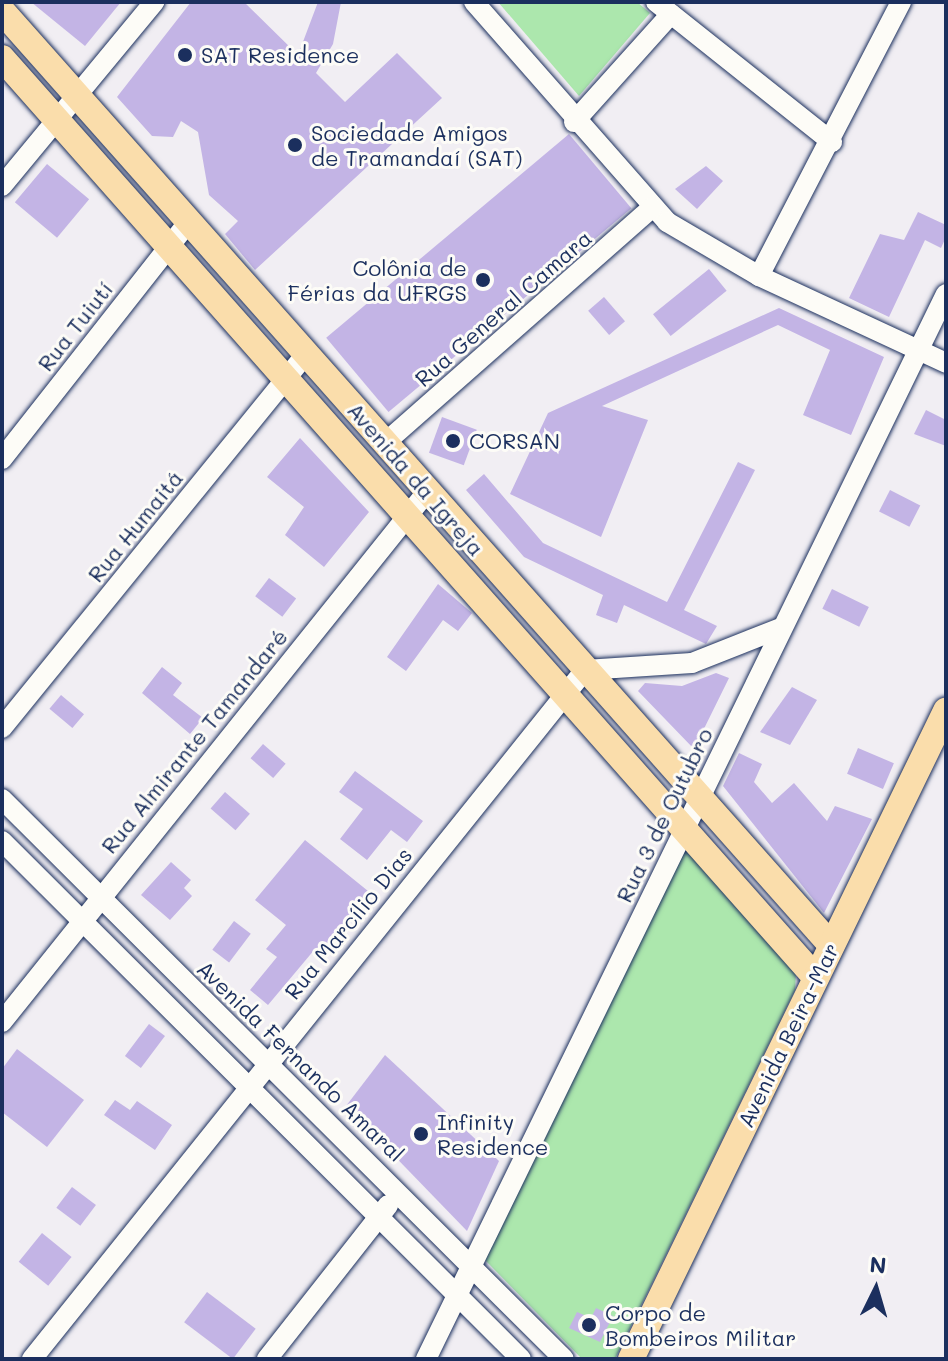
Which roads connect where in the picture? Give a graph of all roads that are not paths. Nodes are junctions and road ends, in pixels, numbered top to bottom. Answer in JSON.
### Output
{"nodes":[{"id":1,"x":154,"y":2,"type":"edge"},
{"id":2,"x":474,"y":2,"type":"edge"},
{"id":3,"x":901,"y":2,"type":"edge"},
{"id":4,"x":664,"y":8,"type":"edge"},
{"id":5,"x":2,"y":11,"type":"edge"},
{"id":6,"x":2,"y":58,"type":"edge"},
{"id":7,"x":78,"y":95,"type":"junction"},
{"id":8,"x":55,"y":119,"type":"junction"},
{"id":9,"x":574,"y":122,"type":"junction"},
{"id":10,"x":832,"y":142,"type":"junction"},
{"id":11,"x":2,"y":186,"type":"edge"},
{"id":12,"x":652,"y":208,"type":"junction"},
{"id":13,"x":187,"y":224,"type":"junction"},
{"id":14,"x":166,"y":249,"type":"junction"},
{"id":15,"x":759,"y":276,"type":"junction"},
{"id":16,"x":946,"y":294,"type":"edge"},
{"id":17,"x":919,"y":350,"type":"junction"},
{"id":18,"x":306,"y":354,"type":"junction"},
{"id":19,"x":946,"y":363,"type":"edge"},
{"id":20,"x":285,"y":378,"type":"junction"},
{"id":21,"x":385,"y":443,"type":"junction"},
{"id":22,"x":2,"y":459,"type":"edge"},
{"id":23,"x":426,"y":493,"type":"junction"},
{"id":24,"x":406,"y":514,"type":"junction"},
{"id":25,"x":781,"y":628,"type":"junction"},
{"id":26,"x":585,"y":670,"type":"junction"},
{"id":27,"x":565,"y":692,"type":"junction"},
{"id":28,"x":946,"y":711,"type":"edge"},
{"id":29,"x":2,"y":728,"type":"edge"},
{"id":30,"x":700,"y":797,"type":"junction"},
{"id":31,"x":2,"y":799,"type":"edge"},
{"id":32,"x":684,"y":827,"type":"junction"},
{"id":33,"x":2,"y":841,"type":"edge"},
{"id":34,"x":99,"y":899,"type":"junction"},
{"id":35,"x":84,"y":918,"type":"junction"},
{"id":36,"x":831,"y":945,"type":"junction"},
{"id":37,"x":816,"y":978,"type":"junction"},
{"id":38,"x":2,"y":1022,"type":"edge"},
{"id":39,"x":268,"y":1061,"type":"junction"},
{"id":40,"x":248,"y":1086,"type":"junction"},
{"id":41,"x":326,"y":1117,"type":"junction"},
{"id":42,"x":315,"y":1153,"type":"junction"},
{"id":43,"x":399,"y":1192,"type":"junction"},
{"id":44,"x":380,"y":1216,"type":"junction"},
{"id":45,"x":473,"y":1265,"type":"junction"},
{"id":46,"x":459,"y":1294,"type":"junction"},
{"id":47,"x":32,"y":1359,"type":"edge"},
{"id":48,"x":267,"y":1359,"type":"edge"},
{"id":49,"x":426,"y":1359,"type":"edge"},
{"id":50,"x":521,"y":1359,"type":"edge"},
{"id":51,"x":564,"y":1359,"type":"edge"},
{"id":52,"x":631,"y":1359,"type":"edge"}],
"edges":[{"from":1,"to":7,"type":"street"},
{"from":2,"to":9,"type":"street"},
{"from":3,"to":10,"type":"street"},
{"from":4,"to":9,"type":"street"},
{"from":4,"to":10,"type":"street"},
{"from":5,"to":7,"type":"main road","name":"Avenida da Igreja"},
{"from":6,"to":8,"type":"main road","name":"Avenida da Igreja"},
{"from":7,"to":8,"type":"street"},
{"from":7,"to":13,"type":"main road","name":"Avenida da Igreja"},
{"from":8,"to":11,"type":"street"},
{"from":8,"to":14,"type":"main road","name":"Avenida da Igreja"},
{"from":9,"to":12,"type":"street"},
{"from":10,"to":15,"type":"street"},
{"from":12,"to":15,"type":"street"},
{"from":12,"to":21,"type":"street","name":"Rua General Camara"},
{"from":13,"to":14,"type":"street","name":"Rua Tuiutí"},
{"from":13,"to":18,"type":"main road","name":"Avenida da Igreja"},
{"from":14,"to":20,"type":"main road","name":"Avenida da Igreja"},
{"from":14,"to":22,"type":"street","name":"Rua Tuiutí"},
{"from":15,"to":17,"type":"street"},
{"from":16,"to":17,"type":"street","name":"Rua 3 de Outubro"},
{"from":17,"to":19,"type":"street"},
{"from":17,"to":25,"type":"street","name":"Rua 3 de Outubro"},
{"from":18,"to":20,"type":"street","name":"Rua Humaitá"},
{"from":18,"to":21,"type":"main road","name":"Avenida da Igreja"},
{"from":20,"to":24,"type":"main road","name":"Avenida da Igreja"},
{"from":20,"to":29,"type":"street","name":"Rua Humaitá"},
{"from":21,"to":23,"type":"main road","name":"Avenida da Igreja"},
{"from":23,"to":24,"type":"street","name":"Rua Almirante Tamandaré"},
{"from":23,"to":26,"type":"main road","name":"Avenida da Igreja"},
{"from":24,"to":27,"type":"main road","name":"Avenida da Igreja"},
{"from":24,"to":34,"type":"street","name":"Rua Almirante Tamandaré"},
{"from":25,"to":26,"type":"street"},
{"from":25,"to":30,"type":"street","name":"Rua 3 de Outubro"},
{"from":26,"to":27,"type":"street","name":"Rua Marcílio Dias"},
{"from":26,"to":30,"type":"main road","name":"Avenida da Igreja"},
{"from":27,"to":32,"type":"main road","name":"Avenida da Igreja"},
{"from":27,"to":39,"type":"street","name":"Rua Marcílio Dias"},
{"from":28,"to":36,"type":"main road","name":"Avenida Beira-Mar"},
{"from":30,"to":32,"type":"street","name":"Rua 3 de Outubro"},
{"from":30,"to":36,"type":"main road","name":"Avenida da Igreja"},
{"from":31,"to":34,"type":"street","name":"Avenida Fernando Amaral"},
{"from":32,"to":37,"type":"main road","name":"Avenida da Igreja"},
{"from":32,"to":45,"type":"street","name":"Rua 3 de Outubro"},
{"from":33,"to":35,"type":"street"},
{"from":34,"to":35,"type":"street","name":"Rua Almirante Tamandaré"},
{"from":34,"to":39,"type":"street","name":"Avenida Fernando Amaral"},
{"from":35,"to":38,"type":"street","name":"Rua Almirante Tamandaré"},
{"from":35,"to":40,"type":"street"},
{"from":36,"to":37,"type":"main road","name":"Avenida Beira-Mar"},
{"from":37,"to":52,"type":"main road","name":"Avenida Beira-Mar"},
{"from":39,"to":40,"type":"street","name":"Rua Marcílio Dias"},
{"from":39,"to":41,"type":"street","name":"Avenida Fernando Amaral"},
{"from":40,"to":42,"type":"street"},
{"from":40,"to":47,"type":"street","name":"Rua Marcílio Dias"},
{"from":41,"to":42,"type":"street"},
{"from":41,"to":43,"type":"street","name":"Avenida Fernando Amaral"},
{"from":42,"to":44,"type":"street"},
{"from":43,"to":44,"type":"street"},
{"from":43,"to":45,"type":"street","name":"Avenida Fernando Amaral"},
{"from":44,"to":46,"type":"street"},
{"from":44,"to":48,"type":"street"},
{"from":45,"to":46,"type":"street","name":"Rua 3 de Outubro"},
{"from":45,"to":51,"type":"street","name":"Avenida Fernando Amaral"},
{"from":46,"to":49,"type":"street","name":"Rua 3 de Outubro"},
{"from":46,"to":50,"type":"street"}]}
